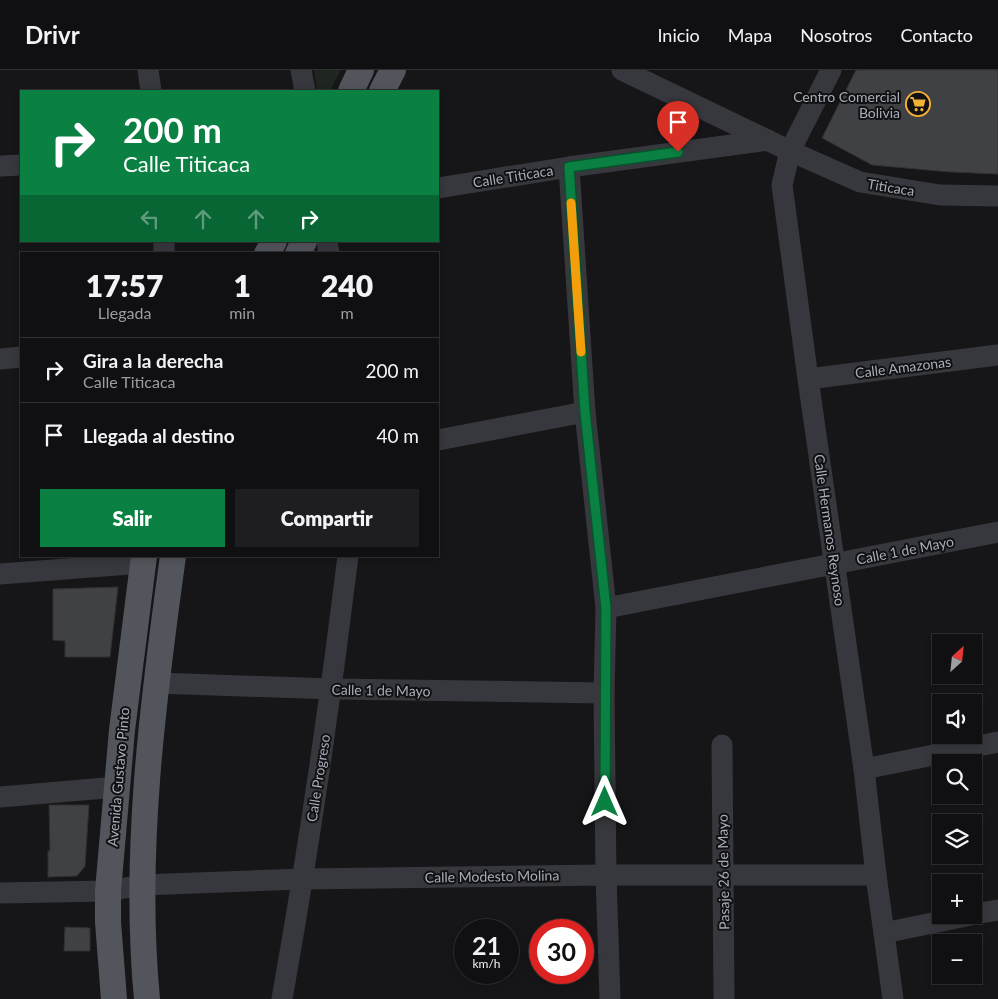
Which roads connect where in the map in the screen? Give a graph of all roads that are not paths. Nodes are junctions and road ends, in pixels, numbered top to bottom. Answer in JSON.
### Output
{"nodes":[{"id":1,"x":148,"y":70,"type":"edge"},
{"id":2,"x":301,"y":70,"type":"edge"},
{"id":3,"x":361,"y":70,"type":"edge"},
{"id":4,"x":393,"y":70,"type":"edge"},
{"id":5,"x":622,"y":70,"type":"edge"},
{"id":6,"x":831,"y":70,"type":"edge"},
{"id":7,"x":151,"y":90,"type":"edge"},
{"id":8,"x":305,"y":90,"type":"edge"},
{"id":9,"x":351,"y":90,"type":"edge"},
{"id":10,"x":383,"y":90,"type":"edge"},
{"id":11,"x":768,"y":140,"type":"junction"},
{"id":12,"x":790,"y":151,"type":"junction"},
{"id":13,"x":20,"y":164,"type":"edge"},
{"id":14,"x":0,"y":166,"type":"edge"},
{"id":15,"x":569,"y":167,"type":"junction"},
{"id":16,"x":439,"y":188,"type":"edge"},
{"id":17,"x":998,"y":196,"type":"edge"},
{"id":18,"x":998,"y":355,"type":"edge"},
{"id":19,"x":20,"y":357,"type":"edge"},
{"id":20,"x":0,"y":359,"type":"edge"},
{"id":21,"x":808,"y":380,"type":"junction"},
{"id":22,"x":585,"y":412,"type":"junction"},
{"id":23,"x":439,"y":440,"type":"edge"},
{"id":24,"x":998,"y":532,"type":"edge"},
{"id":25,"x":173,"y":557,"type":"edge"},
{"id":26,"x":348,"y":557,"type":"edge"},
{"id":27,"x":144,"y":559,"type":"edge"},
{"id":28,"x":836,"y":564,"type":"junction"},
{"id":29,"x":0,"y":574,"type":"edge"},
{"id":30,"x":606,"y":608,"type":"junction"},
{"id":31,"x":157,"y":683,"type":"junction"},
{"id":32,"x":332,"y":689,"type":"junction"},
{"id":33,"x":604,"y":693,"type":"junction"},
{"id":34,"x":998,"y":742,"type":"edge"},
{"id":35,"x":722,"y":745,"type":"dead end"},
{"id":36,"x":864,"y":769,"type":"junction"},
{"id":37,"x":117,"y":787,"type":"junction"},
{"id":38,"x":0,"y":797,"type":"edge"},
{"id":39,"x":606,"y":875,"type":"junction"},
{"id":40,"x":722,"y":875,"type":"junction"},
{"id":41,"x":876,"y":876,"type":"junction"},
{"id":42,"x":303,"y":879,"type":"junction"},
{"id":43,"x":142,"y":885,"type":"junction"},
{"id":44,"x":108,"y":891,"type":"junction"},
{"id":45,"x":0,"y":893,"type":"edge"},
{"id":46,"x":998,"y":910,"type":"edge"},
{"id":47,"x":982,"y":913,"type":"edge"},
{"id":48,"x":932,"y":923,"type":"edge"},
{"id":49,"x":884,"y":933,"type":"junction"},
{"id":50,"x":114,"y":999,"type":"edge"},
{"id":51,"x":147,"y":999,"type":"edge"},
{"id":52,"x":282,"y":999,"type":"edge"},
{"id":53,"x":610,"y":999,"type":"edge"},
{"id":54,"x":724,"y":999,"type":"edge"},
{"id":55,"x":894,"y":999,"type":"edge"}],
"edges":[{"from":1,"to":7,"type":"street"},
{"from":2,"to":8,"type":"street"},
{"from":3,"to":9,"type":"main road"},
{"from":4,"to":10,"type":"main road"},
{"from":5,"to":11,"type":"street","name":"Titicaca"},
{"from":6,"to":12,"type":"street","name":"Calle Hermanos Reynoso"},
{"from":11,"to":12,"type":"street","name":"Titicaca"},
{"from":11,"to":15,"type":"street","name":"Calle Titicaca"},
{"from":12,"to":17,"type":"street","name":"Titicaca"},
{"from":12,"to":21,"type":"street","name":"Calle Hermanos Reynoso"},
{"from":13,"to":14,"type":"street"},
{"from":15,"to":16,"type":"street","name":"Calle Titicaca"},
{"from":15,"to":22,"type":"street"},
{"from":18,"to":21,"type":"street","name":"Calle Amazonas"},
{"from":19,"to":20,"type":"street"},
{"from":21,"to":28,"type":"street","name":"Calle Hermanos Reynoso"},
{"from":22,"to":23,"type":"street"},
{"from":22,"to":30,"type":"street"},
{"from":24,"to":28,"type":"street","name":"Calle 1 de Mayo"},
{"from":25,"to":31,"type":"main road"},
{"from":26,"to":32,"type":"street","name":"Calle Progreso"},
{"from":27,"to":29,"type":"street"},
{"from":27,"to":37,"type":"main road","name":"Avenida Gustavo Pinto"},
{"from":28,"to":30,"type":"street","name":"Calle 1 de Mayo"},
{"from":28,"to":36,"type":"street","name":"Calle Hermanos Reynoso"},
{"from":30,"to":33,"type":"street"},
{"from":31,"to":32,"type":"street","name":"Calle 1 de Mayo"},
{"from":31,"to":43,"type":"main road"},
{"from":32,"to":33,"type":"street","name":"Calle 1 de Mayo"},
{"from":32,"to":42,"type":"street","name":"Calle Progreso"},
{"from":33,"to":39,"type":"street"},
{"from":34,"to":36,"type":"street"},
{"from":35,"to":40,"type":"street","name":"Pasaje 26 de Mayo"},
{"from":36,"to":41,"type":"street","name":"Calle Hermanos Reynoso"},
{"from":37,"to":38,"type":"street"},
{"from":37,"to":44,"type":"main road","name":"Avenida Gustavo Pinto"},
{"from":39,"to":40,"type":"street","name":"Calle Modesto Molina"},
{"from":39,"to":42,"type":"street","name":"Calle Modesto Molina"},
{"from":39,"to":53,"type":"street"},
{"from":40,"to":41,"type":"street","name":"Calle Modesto Molina"},
{"from":40,"to":54,"type":"street","name":"Pasaje 26 de Mayo"},
{"from":41,"to":49,"type":"street","name":"Calle Hermanos Reynoso"},
{"from":42,"to":43,"type":"street","name":"Calle Modesto Molina"},
{"from":42,"to":52,"type":"street","name":"Calle Progreso"},
{"from":43,"to":44,"type":"street","name":"Calle Modesto Molina"},
{"from":43,"to":51,"type":"main road"},
{"from":44,"to":45,"type":"street","name":"Calle Modesto Molina"},
{"from":44,"to":50,"type":"main road","name":"Avenida Gustavo Pinto"},
{"from":46,"to":47,"type":"street"},
{"from":48,"to":49,"type":"street"},
{"from":49,"to":55,"type":"street","name":"Calle Hermanos Reynoso"}]}
